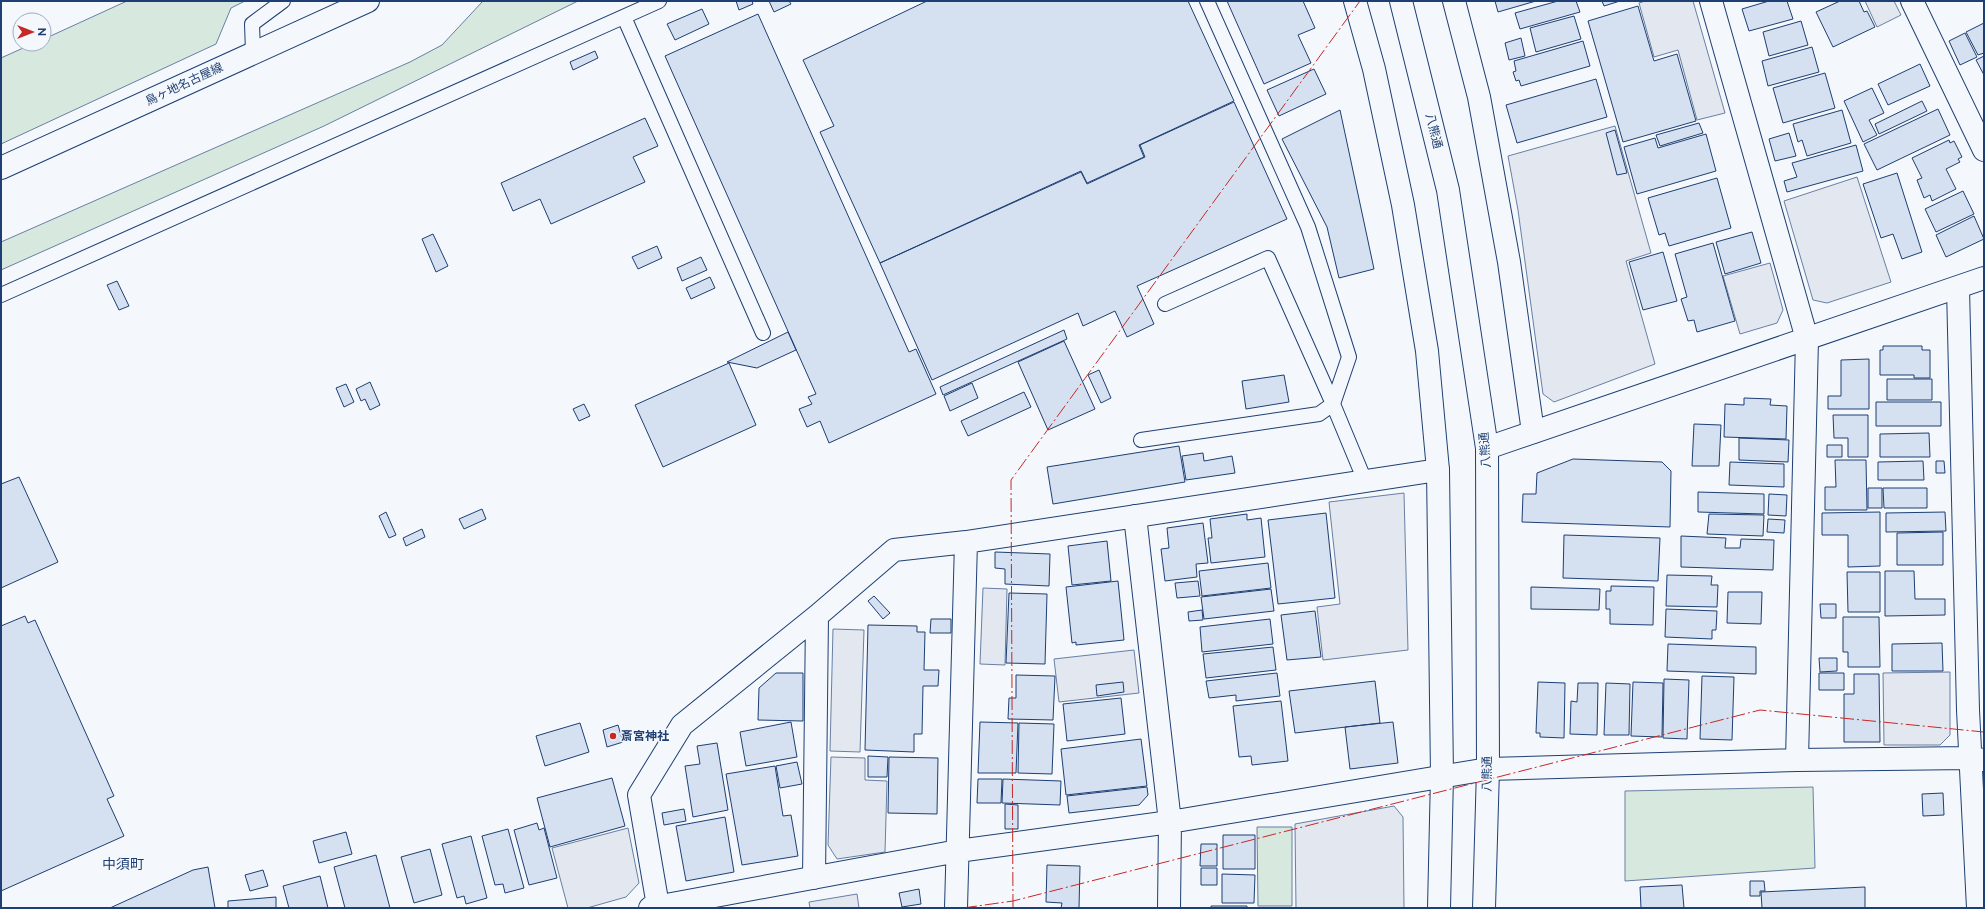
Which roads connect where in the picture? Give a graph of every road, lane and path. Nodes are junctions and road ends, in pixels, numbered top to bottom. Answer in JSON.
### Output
{"nodes":[{"id":1,"x":283,"y":1,"type":"edge"},
{"id":2,"x":368,"y":1,"type":"edge"},
{"id":3,"x":659,"y":1,"type":"edge"},
{"id":4,"x":1207,"y":1,"type":"edge"},
{"id":5,"x":1355,"y":1,"type":"edge"},
{"id":6,"x":1401,"y":1,"type":"edge"},
{"id":7,"x":1454,"y":1,"type":"edge"},
{"id":8,"x":1711,"y":1,"type":"edge"},
{"id":9,"x":1912,"y":1,"type":"edge"},
{"id":10,"x":624,"y":18,"type":"junction"},
{"id":11,"x":253,"y":52,"type":"junction"},
{"id":12,"x":1984,"y":150,"type":"edge"},
{"id":13,"x":1,"y":168,"type":"edge"},
{"id":14,"x":1984,"y":278,"type":"edge"},
{"id":15,"x":1958,"y":288,"type":"junction"},
{"id":16,"x":1,"y":295,"type":"edge"},
{"id":17,"x":1165,"y":304,"type":"dead end"},
{"id":18,"x":763,"y":333,"type":"dead end"},
{"id":19,"x":1807,"y":339,"type":"junction"},
{"id":20,"x":1333,"y":404,"type":"junction"},
{"id":21,"x":1533,"y":432,"type":"junction"},
{"id":22,"x":1141,"y":440,"type":"dead end"},
{"id":23,"x":1487,"y":448,"type":"junction"},
{"id":24,"x":1438,"y":470,"type":"junction"},
{"id":25,"x":1365,"y":481,"type":"junction"},
{"id":26,"x":1135,"y":516,"type":"junction"},
{"id":27,"x":966,"y":542,"type":"junction"},
{"id":28,"x":818,"y":616,"type":"junction"},
{"id":29,"x":1977,"y":759,"type":"edge"},
{"id":30,"x":1797,"y":760,"type":"junction"},
{"id":31,"x":1488,"y":770,"type":"junction"},
{"id":32,"x":1442,"y":776,"type":"junction"},
{"id":33,"x":1170,"y":822,"type":"junction"},
{"id":34,"x":958,"y":851,"type":"junction"},
{"id":35,"x":814,"y":878,"type":"junction"},
{"id":36,"x":654,"y":907,"type":"edge"},
{"id":37,"x":956,"y":908,"type":"edge"},
{"id":38,"x":1169,"y":908,"type":"edge"},
{"id":39,"x":1439,"y":908,"type":"edge"},
{"id":40,"x":1484,"y":908,"type":"edge"},
{"id":41,"x":1978,"y":908,"type":"edge"}],
"edges":[{"from":1,"to":11,"type":"lane"},
{"from":2,"to":11,"type":"street","name":"鳥ヶ地名古屋線"},
{"from":3,"to":10,"type":"lane"},
{"from":4,"to":20,"type":"lane"},
{"from":5,"to":24,"type":"street"},
{"from":6,"to":23,"type":"street","name":"八熊通"},
{"from":7,"to":21,"type":"street"},
{"from":8,"to":19,"type":"street"},
{"from":9,"to":12,"type":"street"},
{"from":10,"to":16,"type":"lane"},
{"from":10,"to":18,"type":"lane"},
{"from":11,"to":13,"type":"street","name":"鳥ヶ地名古屋線"},
{"from":14,"to":15,"type":"street"},
{"from":15,"to":19,"type":"street"},
{"from":15,"to":29,"type":"street"},
{"from":17,"to":20,"type":"lane"},
{"from":19,"to":21,"type":"street"},
{"from":19,"to":30,"type":"street"},
{"from":20,"to":22,"type":"lane"},
{"from":20,"to":25,"type":"lane"},
{"from":21,"to":23,"type":"street"},
{"from":23,"to":31,"type":"street","name":"八熊通"},
{"from":24,"to":25,"type":"street"},
{"from":24,"to":32,"type":"street"},
{"from":25,"to":26,"type":"street"},
{"from":26,"to":27,"type":"street"},
{"from":26,"to":33,"type":"street"},
{"from":27,"to":28,"type":"street"},
{"from":27,"to":34,"type":"street"},
{"from":28,"to":35,"type":"street"},
{"from":28,"to":36,"type":"street"},
{"from":29,"to":30,"type":"street"},
{"from":29,"to":41,"type":"street"},
{"from":30,"to":31,"type":"street"},
{"from":31,"to":32,"type":"street"},
{"from":31,"to":40,"type":"street","name":"八熊通"},
{"from":32,"to":33,"type":"street"},
{"from":32,"to":39,"type":"street"},
{"from":33,"to":34,"type":"street"},
{"from":33,"to":38,"type":"street"},
{"from":34,"to":35,"type":"street"},
{"from":34,"to":37,"type":"street"},
{"from":35,"to":36,"type":"street"}]}
